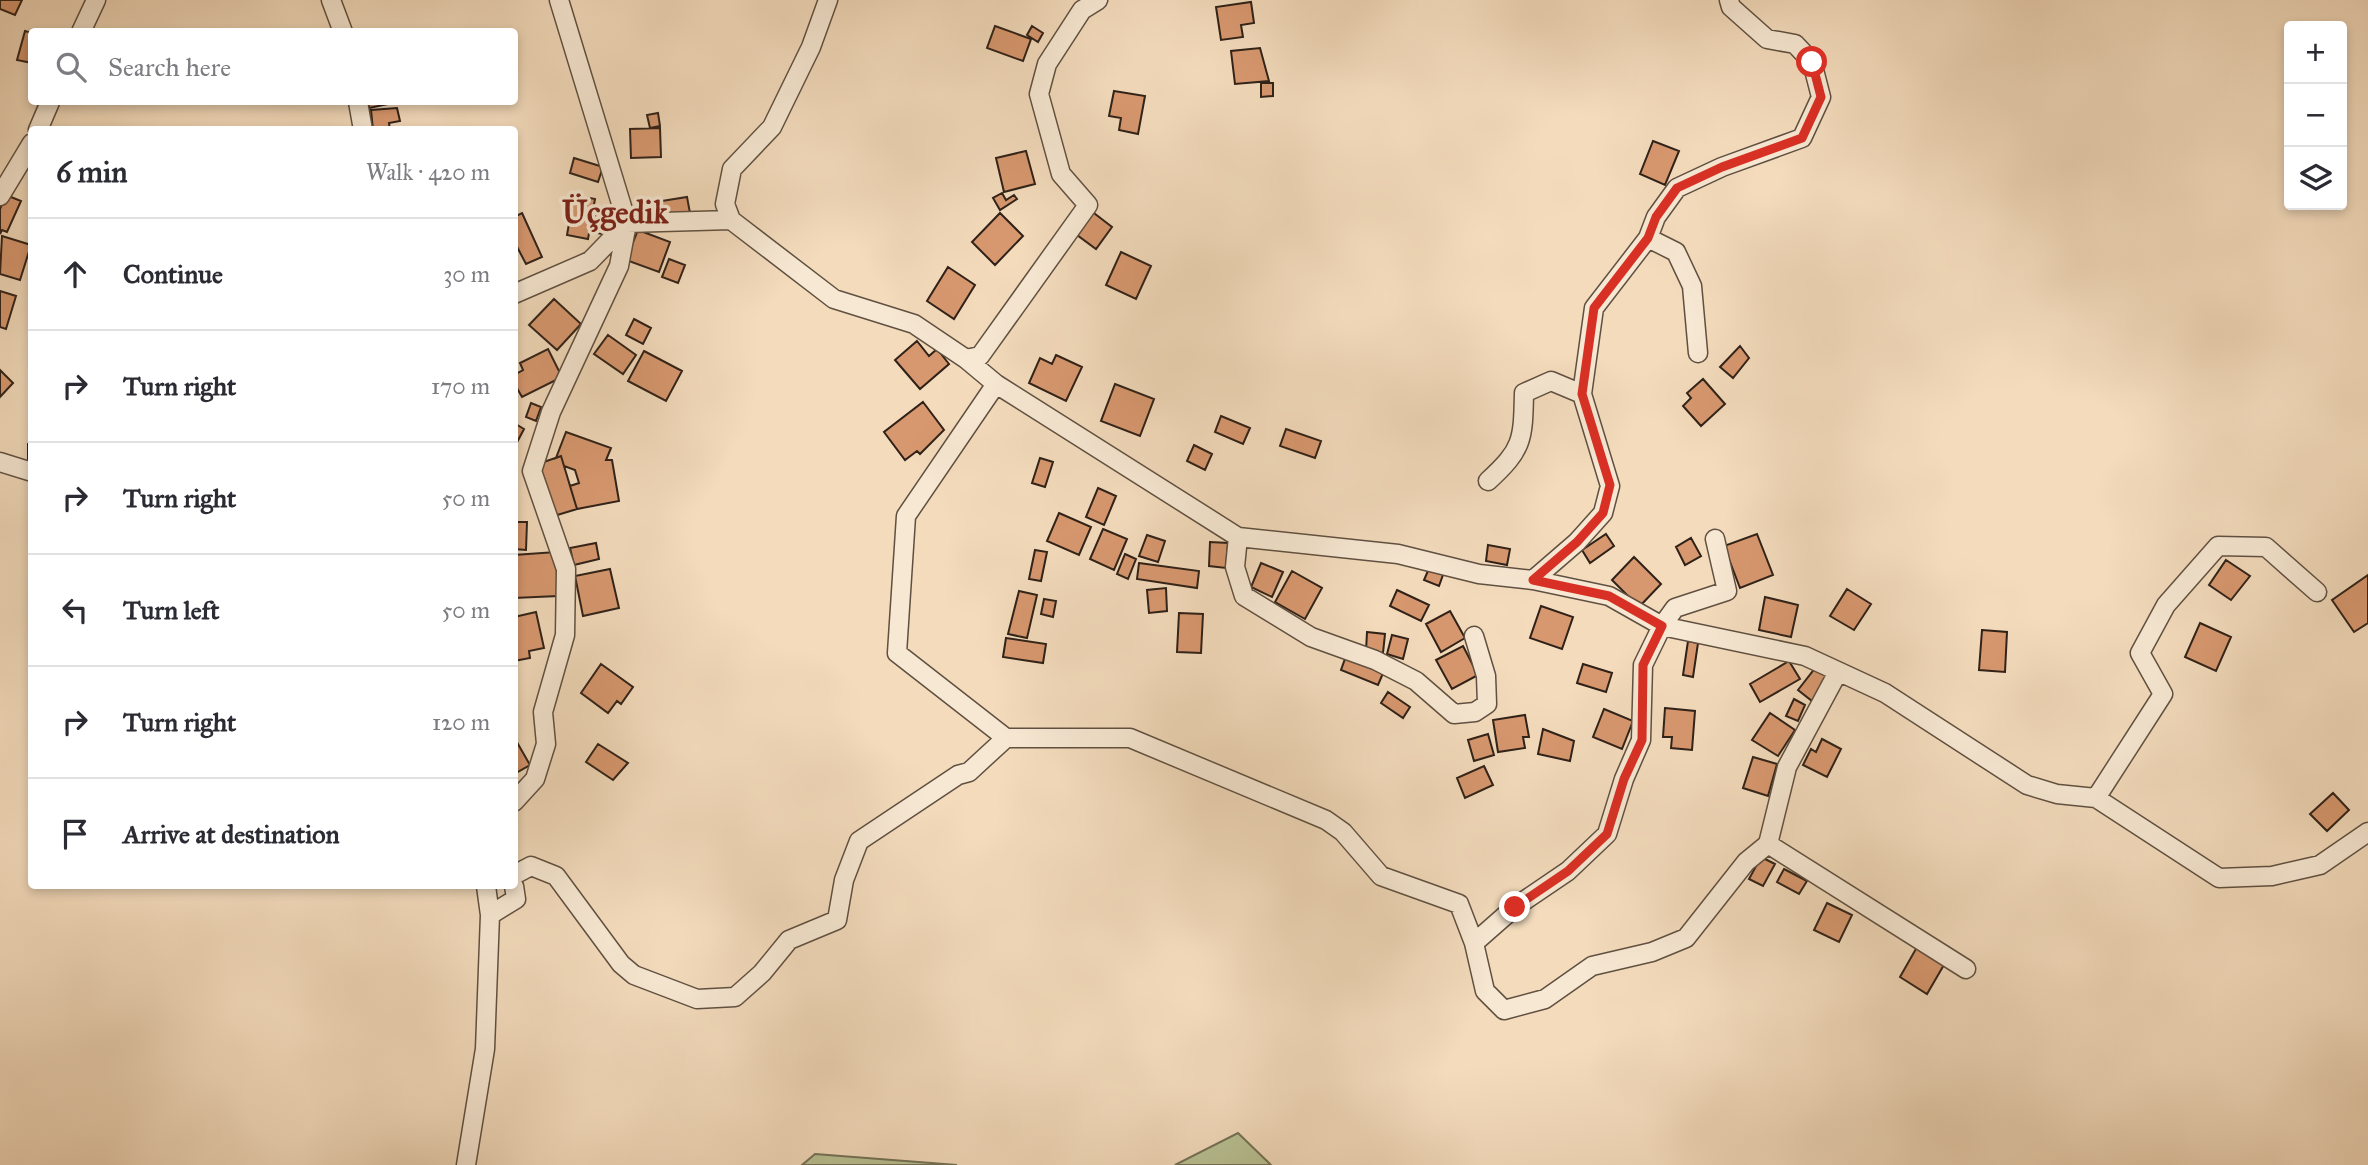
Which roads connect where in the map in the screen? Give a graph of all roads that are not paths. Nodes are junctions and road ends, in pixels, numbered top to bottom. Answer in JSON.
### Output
{"nodes":[{"id":1,"x":96,"y":0,"type":"edge"},
{"id":2,"x":331,"y":0,"type":"edge"},
{"id":3,"x":559,"y":0,"type":"edge"},
{"id":4,"x":828,"y":0,"type":"edge"},
{"id":5,"x":1098,"y":0,"type":"edge"},
{"id":6,"x":1729,"y":0,"type":"edge"},
{"id":7,"x":84,"y":28,"type":"edge"},
{"id":8,"x":342,"y":28,"type":"edge"},
{"id":9,"x":49,"y":105,"type":"edge"},
{"id":10,"x":359,"y":105,"type":"edge"},
{"id":11,"x":40,"y":126,"type":"edge"},
{"id":12,"x":362,"y":126,"type":"edge"},
{"id":13,"x":28,"y":150,"type":"edge"},
{"id":14,"x":0,"y":196,"type":"edge"},
{"id":15,"x":731,"y":220,"type":"junction"},
{"id":16,"x":627,"y":223,"type":"junction"},
{"id":17,"x":1648,"y":238,"type":"junction"},
{"id":18,"x":518,"y":292,"type":"edge"},
{"id":19,"x":1698,"y":353,"type":"dead end"},
{"id":20,"x":966,"y":359,"type":"junction"},
{"id":21,"x":996,"y":384,"type":"junction"},
{"id":22,"x":1582,"y":394,"type":"junction"},
{"id":23,"x":0,"y":462,"type":"edge"},
{"id":24,"x":28,"y":471,"type":"edge"},
{"id":25,"x":1488,"y":481,"type":"dead end"},
{"id":26,"x":1238,"y":537,"type":"junction"},
{"id":27,"x":1715,"y":540,"type":"dead end"},
{"id":28,"x":1533,"y":580,"type":"junction"},
{"id":29,"x":2318,"y":592,"type":"dead end"},
{"id":30,"x":1662,"y":626,"type":"junction"},
{"id":31,"x":1474,"y":636,"type":"dead end"},
{"id":32,"x":1838,"y":672,"type":"junction"},
{"id":33,"x":1006,"y":738,"type":"junction"},
{"id":34,"x":518,"y":798,"type":"edge"},
{"id":35,"x":2095,"y":798,"type":"junction"},
{"id":36,"x":2368,"y":832,"type":"edge"},
{"id":37,"x":1768,"y":844,"type":"junction"},
{"id":38,"x":518,"y":873,"type":"edge"},
{"id":39,"x":487,"y":889,"type":"edge"},
{"id":40,"x":514,"y":889,"type":"edge"},
{"id":41,"x":491,"y":915,"type":"junction"},
{"id":42,"x":1474,"y":943,"type":"junction"},
{"id":43,"x":1966,"y":969,"type":"dead end"},
{"id":44,"x":466,"y":1165,"type":"edge"}],
"edges":[{"from":1,"to":7,"type":"street"},
{"from":2,"to":8,"type":"street"},
{"from":3,"to":16,"type":"street"},
{"from":4,"to":15,"type":"street"},
{"from":5,"to":20,"type":"street"},
{"from":6,"to":17,"type":"street"},
{"from":9,"to":11,"type":"street"},
{"from":10,"to":12,"type":"street"},
{"from":13,"to":14,"type":"street"},
{"from":15,"to":16,"type":"street"},
{"from":15,"to":20,"type":"street"},
{"from":16,"to":18,"type":"street"},
{"from":16,"to":34,"type":"street"},
{"from":17,"to":19,"type":"street"},
{"from":17,"to":22,"type":"street"},
{"from":20,"to":21,"type":"street"},
{"from":21,"to":26,"type":"street"},
{"from":21,"to":33,"type":"street"},
{"from":22,"to":25,"type":"street"},
{"from":22,"to":28,"type":"street"},
{"from":23,"to":24,"type":"street"},
{"from":26,"to":28,"type":"street"},
{"from":26,"to":31,"type":"street"},
{"from":27,"to":30,"type":"street"},
{"from":28,"to":30,"type":"street"},
{"from":29,"to":35,"type":"street"},
{"from":30,"to":32,"type":"street"},
{"from":30,"to":42,"type":"street"},
{"from":32,"to":35,"type":"street"},
{"from":32,"to":37,"type":"street"},
{"from":33,"to":38,"type":"street"},
{"from":33,"to":42,"type":"street"},
{"from":35,"to":36,"type":"street"},
{"from":37,"to":42,"type":"street"},
{"from":37,"to":43,"type":"street"},
{"from":39,"to":41,"type":"street"},
{"from":40,"to":41,"type":"street"},
{"from":41,"to":44,"type":"street"}]}
